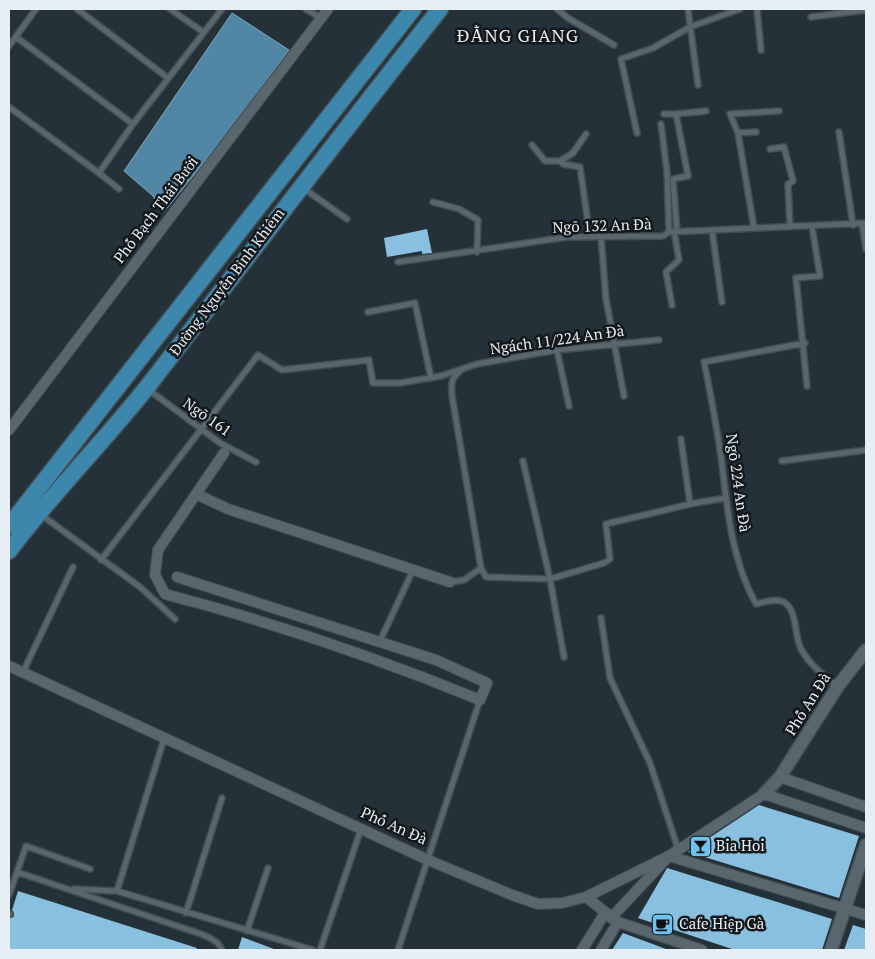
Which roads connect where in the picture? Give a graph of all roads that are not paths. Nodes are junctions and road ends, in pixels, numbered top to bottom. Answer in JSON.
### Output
{"nodes":[{"id":1,"x":36,"y":9,"type":"edge"},
{"id":2,"x":77,"y":9,"type":"edge"},
{"id":3,"x":170,"y":9,"type":"edge"},
{"id":4,"x":222,"y":9,"type":"edge"},
{"id":5,"x":306,"y":9,"type":"edge"},
{"id":6,"x":328,"y":9,"type":"edge"},
{"id":7,"x":413,"y":9,"type":"edge"},
{"id":8,"x":440,"y":9,"type":"edge"},
{"id":9,"x":557,"y":9,"type":"edge"},
{"id":10,"x":688,"y":9,"type":"edge"},
{"id":11,"x":740,"y":9,"type":"edge"},
{"id":12,"x":757,"y":9,"type":"edge"},
{"id":13,"x":866,"y":10,"type":"edge"},
{"id":14,"x":811,"y":17,"type":"dead end"},
{"id":15,"x":321,"y":18,"type":"junction"},
{"id":16,"x":690,"y":27,"type":"junction"},
{"id":17,"x":203,"y":32,"type":"junction"},
{"id":18,"x":16,"y":37,"type":"junction"},
{"id":19,"x":9,"y":46,"type":"edge"},
{"id":20,"x":614,"y":46,"type":"dead end"},
{"id":21,"x":761,"y":50,"type":"dead end"},
{"id":22,"x":168,"y":78,"type":"junction"},
{"id":23,"x":698,"y":84,"type":"dead end"},
{"id":24,"x":9,"y":107,"type":"edge"},
{"id":25,"x":706,"y":111,"type":"dead end"},
{"id":26,"x":779,"y":111,"type":"dead end"},
{"id":27,"x":664,"y":114,"type":"dead end"},
{"id":28,"x":676,"y":114,"type":"junction"},
{"id":29,"x":133,"y":124,"type":"junction"},
{"id":30,"x":661,"y":124,"type":"dead end"},
{"id":31,"x":756,"y":132,"type":"dead end"},
{"id":32,"x":839,"y":132,"type":"dead end"},
{"id":33,"x":637,"y":133,"type":"dead end"},
{"id":34,"x":586,"y":134,"type":"dead end"},
{"id":35,"x":738,"y":134,"type":"junction"},
{"id":36,"x":532,"y":145,"type":"dead end"},
{"id":37,"x":770,"y":149,"type":"dead end"},
{"id":38,"x":560,"y":161,"type":"junction"},
{"id":39,"x":99,"y":173,"type":"junction"},
{"id":40,"x":300,"y":186,"type":"junction"},
{"id":41,"x":119,"y":189,"type":"dead end"},
{"id":42,"x":433,"y":202,"type":"dead end"},
{"id":43,"x":347,"y":219,"type":"dead end"},
{"id":44,"x":853,"y":224,"type":"junction"},
{"id":45,"x":864,"y":224,"type":"edge"},
{"id":46,"x":812,"y":226,"type":"junction"},
{"id":47,"x":790,"y":227,"type":"junction"},
{"id":48,"x":754,"y":228,"type":"junction"},
{"id":49,"x":712,"y":230,"type":"junction"},
{"id":50,"x":673,"y":231,"type":"junction"},
{"id":51,"x":590,"y":237,"type":"junction"},
{"id":52,"x":601,"y":237,"type":"junction"},
{"id":53,"x":866,"y":249,"type":"edge"},
{"id":54,"x":477,"y":252,"type":"junction"},
{"id":55,"x":398,"y":262,"type":"dead end"},
{"id":56,"x":722,"y":302,"type":"dead end"},
{"id":57,"x":672,"y":305,"type":"dead end"},
{"id":58,"x":368,"y":312,"type":"dead end"},
{"id":59,"x":659,"y":340,"type":"dead end"},
{"id":60,"x":616,"y":344,"type":"junction"},
{"id":61,"x":804,"y":344,"type":"junction"},
{"id":62,"x":557,"y":350,"type":"junction"},
{"id":63,"x":461,"y":370,"type":"junction"},
{"id":64,"x":431,"y":378,"type":"junction"},
{"id":65,"x":807,"y":386,"type":"dead end"},
{"id":66,"x":146,"y":388,"type":"junction"},
{"id":67,"x":624,"y":396,"type":"dead end"},
{"id":68,"x":569,"y":406,"type":"dead end"},
{"id":69,"x":202,"y":429,"type":"junction"},
{"id":70,"x":9,"y":430,"type":"edge"},
{"id":71,"x":681,"y":439,"type":"dead end"},
{"id":72,"x":866,"y":450,"type":"edge"},
{"id":73,"x":224,"y":453,"type":"dead end"},
{"id":74,"x":523,"y":461,"type":"dead end"},
{"id":75,"x":782,"y":461,"type":"dead end"},
{"id":76,"x":256,"y":462,"type":"dead end"},
{"id":77,"x":196,"y":494,"type":"junction"},
{"id":78,"x":726,"y":498,"type":"junction"},
{"id":79,"x":690,"y":504,"type":"junction"},
{"id":80,"x":37,"y":513,"type":"junction"},
{"id":81,"x":9,"y":526,"type":"edge"},
{"id":82,"x":9,"y":551,"type":"edge"},
{"id":83,"x":101,"y":560,"type":"junction"},
{"id":84,"x":73,"y":567,"type":"dead end"},
{"id":85,"x":481,"y":568,"type":"junction"},
{"id":86,"x":412,"y":570,"type":"junction"},
{"id":87,"x":177,"y":577,"type":"dead end"},
{"id":88,"x":550,"y":579,"type":"junction"},
{"id":89,"x":450,"y":582,"type":"joint"},
{"id":90,"x":601,"y":618,"type":"dead end"},
{"id":91,"x":175,"y":619,"type":"dead end"},
{"id":92,"x":380,"y":642,"type":"junction"},
{"id":93,"x":866,"y":650,"type":"edge"},
{"id":94,"x":564,"y":657,"type":"dead end"},
{"id":95,"x":9,"y":666,"type":"edge"},
{"id":96,"x":23,"y":672,"type":"junction"},
{"id":97,"x":838,"y":686,"type":"junction"},
{"id":98,"x":480,"y":700,"type":"junction"},
{"id":99,"x":164,"y":739,"type":"junction"},
{"id":100,"x":780,"y":777,"type":"junction"},
{"id":101,"x":764,"y":794,"type":"junction"},
{"id":102,"x":222,"y":798,"type":"dead end"},
{"id":103,"x":866,"y":807,"type":"edge"},
{"id":104,"x":866,"y":828,"type":"edge"},
{"id":105,"x":361,"y":829,"type":"junction"},
{"id":106,"x":866,"y":845,"type":"edge"},
{"id":107,"x":678,"y":849,"type":"junction"},
{"id":108,"x":668,"y":856,"type":"junction"},
{"id":109,"x":428,"y":860,"type":"junction"},
{"id":110,"x":268,"y":868,"type":"dead end"},
{"id":111,"x":90,"y":869,"type":"dead end"},
{"id":112,"x":17,"y":872,"type":"junction"},
{"id":113,"x":68,"y":888,"type":"junction"},
{"id":114,"x":117,"y":891,"type":"junction"},
{"id":115,"x":9,"y":896,"type":"edge"},
{"id":116,"x":586,"y":897,"type":"junction"},
{"id":117,"x":845,"y":908,"type":"junction"},
{"id":118,"x":186,"y":913,"type":"junction"},
{"id":119,"x":866,"y":916,"type":"edge"},
{"id":120,"x":611,"y":918,"type":"junction"},
{"id":121,"x":247,"y":931,"type":"junction"},
{"id":122,"x":687,"y":948,"type":"edge"},
{"id":123,"x":222,"y":950,"type":"edge"},
{"id":124,"x":313,"y":950,"type":"edge"},
{"id":125,"x":320,"y":950,"type":"edge"},
{"id":126,"x":398,"y":950,"type":"edge"},
{"id":127,"x":582,"y":950,"type":"edge"},
{"id":128,"x":601,"y":950,"type":"edge"},
{"id":129,"x":702,"y":950,"type":"edge"},
{"id":130,"x":831,"y":950,"type":"edge"}],
"edges":[{"from":1,"to":18,"type":"lane"},
{"from":2,"to":22,"type":"lane"},
{"from":3,"to":17,"type":"lane"},
{"from":4,"to":17,"type":"lane"},
{"from":5,"to":15,"type":"lane"},
{"from":6,"to":15,"type":"street","name":"Phố Bạch Thái Bưởi"},
{"from":7,"to":81,"type":"highway","name":"Đường Nguyễn Bỉnh Khiêm"},
{"from":8,"to":40,"type":"highway","name":"Đường Nguyễn Bỉnh Khiêm"},
{"from":9,"to":20,"type":"lane"},
{"from":10,"to":16,"type":"lane"},
{"from":11,"to":16,"type":"lane"},
{"from":12,"to":21,"type":"lane"},
{"from":13,"to":14,"type":"lane"},
{"from":15,"to":70,"type":"street","name":"Phố Bạch Thái Bưởi"},
{"from":16,"to":23,"type":"lane"},
{"from":16,"to":33,"type":"lane"},
{"from":17,"to":22,"type":"lane"},
{"from":18,"to":19,"type":"lane"},
{"from":18,"to":29,"type":"lane"},
{"from":22,"to":29,"type":"lane"},
{"from":24,"to":39,"type":"lane"},
{"from":25,"to":28,"type":"lane"},
{"from":26,"to":35,"type":"lane"},
{"from":27,"to":28,"type":"lane"},
{"from":28,"to":50,"type":"lane"},
{"from":29,"to":39,"type":"lane"},
{"from":30,"to":50,"type":"lane"},
{"from":31,"to":35,"type":"lane"},
{"from":32,"to":44,"type":"lane"},
{"from":34,"to":38,"type":"lane"},
{"from":35,"to":48,"type":"lane"},
{"from":36,"to":38,"type":"lane"},
{"from":37,"to":47,"type":"lane"},
{"from":38,"to":51,"type":"lane"},
{"from":39,"to":41,"type":"lane"},
{"from":40,"to":43,"type":"lane"},
{"from":40,"to":66,"type":"highway","name":"Đường Nguyễn Bỉnh Khiêm"},
{"from":42,"to":54,"type":"lane"},
{"from":44,"to":45,"type":"lane","name":"Ngõ 132 An Đà"},
{"from":44,"to":46,"type":"lane","name":"Ngõ 132 An Đà"},
{"from":45,"to":53,"type":"lane"},
{"from":46,"to":47,"type":"lane","name":"Ngõ 132 An Đà"},
{"from":46,"to":61,"type":"lane"},
{"from":47,"to":48,"type":"lane","name":"Ngõ 132 An Đà"},
{"from":48,"to":49,"type":"lane","name":"Ngõ 132 An Đà"},
{"from":49,"to":50,"type":"lane","name":"Ngõ 132 An Đà"},
{"from":49,"to":56,"type":"lane"},
{"from":50,"to":52,"type":"lane","name":"Ngõ 132 An Đà"},
{"from":50,"to":57,"type":"lane"},
{"from":51,"to":52,"type":"lane","name":"Ngõ 132 An Đà"},
{"from":51,"to":54,"type":"lane","name":"Ngõ 132 An Đà"},
{"from":52,"to":60,"type":"lane"},
{"from":54,"to":55,"type":"lane","name":"Ngõ 132 An Đà"},
{"from":58,"to":64,"type":"lane"},
{"from":59,"to":60,"type":"lane","name":"Ngách 11/224 An Đà"},
{"from":60,"to":62,"type":"lane","name":"Ngách 11/224 An Đà"},
{"from":60,"to":67,"type":"lane"},
{"from":61,"to":65,"type":"lane"},
{"from":61,"to":78,"type":"lane","name":"Ngõ 224 An Đà"},
{"from":62,"to":63,"type":"lane","name":"Ngách 11/224 An Đà"},
{"from":62,"to":68,"type":"lane"},
{"from":63,"to":64,"type":"lane","name":"Ngách 11/224 An Đà"},
{"from":63,"to":85,"type":"lane"},
{"from":64,"to":69,"type":"lane","name":"Ngách 11/224 An Đà"},
{"from":66,"to":69,"type":"lane","name":"Ngõ 161"},
{"from":66,"to":80,"type":"highway","name":"Đường Nguyễn Bỉnh Khiêm"},
{"from":69,"to":76,"type":"lane","name":"Ngõ 161"},
{"from":69,"to":83,"type":"lane"},
{"from":71,"to":79,"type":"lane"},
{"from":72,"to":75,"type":"lane"},
{"from":73,"to":77,"type":"street"},
{"from":74,"to":88,"type":"lane"},
{"from":77,"to":86,"type":"street"},
{"from":77,"to":98,"type":"street"},
{"from":78,"to":79,"type":"lane"},
{"from":78,"to":97,"type":"lane","name":"Ngõ 224 An Đà"},
{"from":79,"to":88,"type":"lane"},
{"from":80,"to":82,"type":"highway","name":"Đường Nguyễn Bỉnh Khiêm"},
{"from":80,"to":83,"type":"lane"},
{"from":83,"to":91,"type":"lane"},
{"from":84,"to":96,"type":"lane"},
{"from":85,"to":88,"type":"lane"},
{"from":85,"to":89,"type":"lane"},
{"from":86,"to":89,"type":"street"},
{"from":86,"to":92,"type":"lane"},
{"from":87,"to":92,"type":"street"},
{"from":88,"to":94,"type":"lane"},
{"from":90,"to":107,"type":"lane"},
{"from":92,"to":98,"type":"street"},
{"from":93,"to":97,"type":"street","name":"Phố An Đà"},
{"from":95,"to":96,"type":"street","name":"Phố An Đà"},
{"from":96,"to":99,"type":"street","name":"Phố An Đà"},
{"from":97,"to":100,"type":"street","name":"Phố An Đà"},
{"from":98,"to":109,"type":"lane"},
{"from":99,"to":105,"type":"street","name":"Phố An Đà"},
{"from":99,"to":114,"type":"lane"},
{"from":100,"to":101,"type":"street","name":"Phố An Đà"},
{"from":100,"to":103,"type":"street"},
{"from":101,"to":104,"type":"street"},
{"from":101,"to":107,"type":"street","name":"Phố An Đà"},
{"from":102,"to":118,"type":"lane"},
{"from":105,"to":109,"type":"street","name":"Phố An Đà"},
{"from":105,"to":125,"type":"lane"},
{"from":106,"to":117,"type":"street"},
{"from":107,"to":108,"type":"street","name":"Phố An Đà"},
{"from":108,"to":116,"type":"street","name":"Phố An Đà"},
{"from":108,"to":117,"type":"street"},
{"from":108,"to":120,"type":"street"},
{"from":109,"to":116,"type":"street","name":"Phố An Đà"},
{"from":109,"to":126,"type":"lane"},
{"from":110,"to":121,"type":"lane"},
{"from":111,"to":112,"type":"lane"},
{"from":112,"to":113,"type":"lane"},
{"from":112,"to":115,"type":"lane"},
{"from":113,"to":114,"type":"lane"},
{"from":113,"to":123,"type":"lane"},
{"from":114,"to":118,"type":"lane"},
{"from":116,"to":120,"type":"street"},
{"from":117,"to":119,"type":"street"},
{"from":117,"to":130,"type":"street"},
{"from":118,"to":121,"type":"lane"},
{"from":120,"to":122,"type":"street"},
{"from":120,"to":127,"type":"street"},
{"from":120,"to":128,"type":"street"},
{"from":121,"to":124,"type":"lane"},
{"from":122,"to":129,"type":"street"}]}
